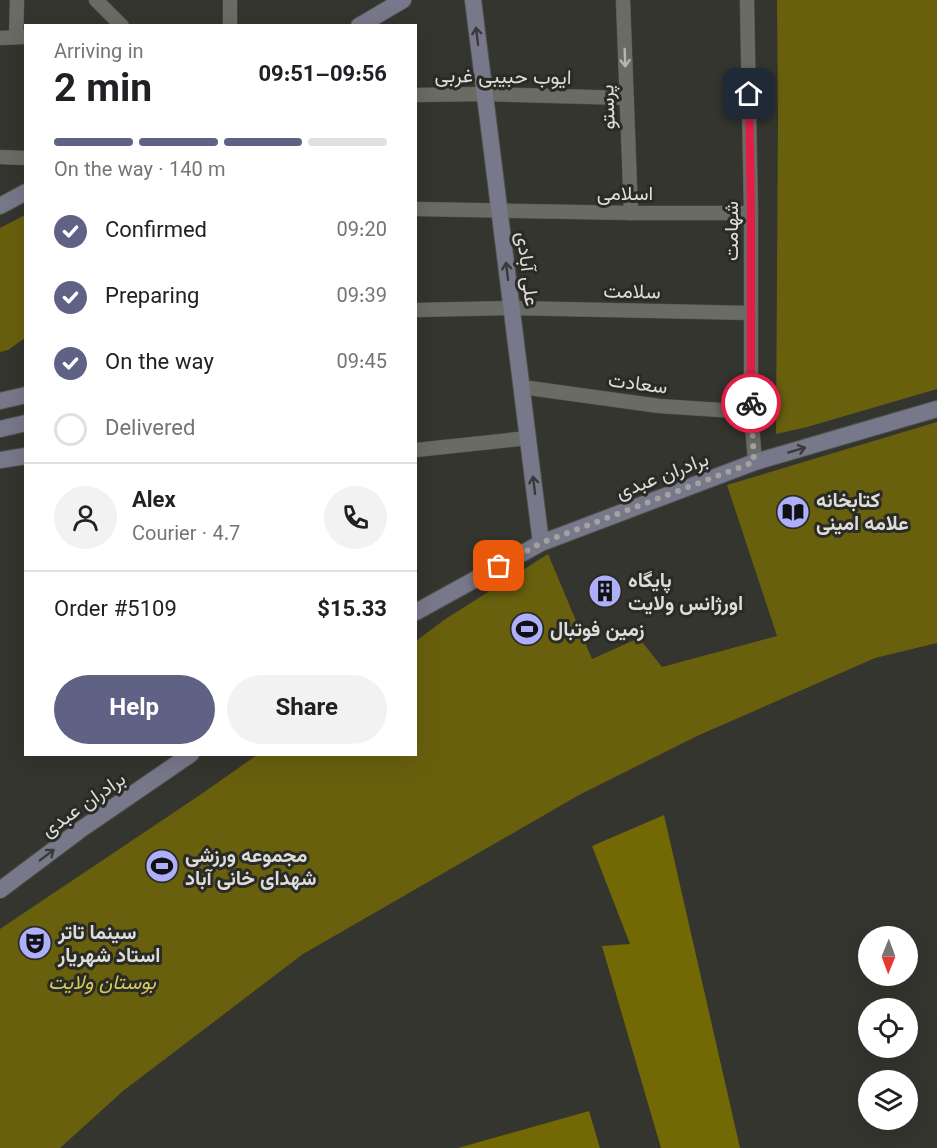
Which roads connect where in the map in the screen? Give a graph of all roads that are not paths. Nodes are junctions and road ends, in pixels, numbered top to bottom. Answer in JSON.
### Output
{"nodes":[{"id":1,"x":96,"y":0,"type":"edge"},
{"id":2,"x":230,"y":0,"type":"edge"},
{"id":3,"x":403,"y":0,"type":"edge"},
{"id":4,"x":473,"y":0,"type":"edge"},
{"id":5,"x":623,"y":0,"type":"edge"},
{"id":6,"x":747,"y":0,"type":"edge"},
{"id":7,"x":17,"y":1,"type":"edge"},
{"id":8,"x":120,"y":24,"type":"edge"},
{"id":9,"x":230,"y":24,"type":"edge"},
{"id":10,"x":362,"y":24,"type":"edge"},
{"id":11,"x":0,"y":38,"type":"edge"},
{"id":12,"x":21,"y":38,"type":"edge"},
{"id":13,"x":485,"y":94,"type":"junction"},
{"id":14,"x":417,"y":95,"type":"edge"},
{"id":15,"x":627,"y":98,"type":"junction"},
{"id":16,"x":0,"y":157,"type":"edge"},
{"id":17,"x":24,"y":158,"type":"edge"},
{"id":18,"x":24,"y":193,"type":"edge"},
{"id":19,"x":24,"y":199,"type":"edge"},
{"id":20,"x":3,"y":204,"type":"edge"},
{"id":21,"x":417,"y":209,"type":"edge"},
{"id":22,"x":500,"y":211,"type":"junction"},
{"id":23,"x":631,"y":213,"type":"junction"},
{"id":24,"x":751,"y":213,"type":"junction"},
{"id":25,"x":512,"y":308,"type":"junction"},
{"id":26,"x":417,"y":310,"type":"edge"},
{"id":27,"x":751,"y":313,"type":"junction"},
{"id":28,"x":522,"y":387,"type":"junction"},
{"id":29,"x":24,"y":395,"type":"edge"},
{"id":30,"x":0,"y":401,"type":"edge"},
{"id":31,"x":937,"y":409,"type":"edge"},
{"id":32,"x":751,"y":412,"type":"junction"},
{"id":33,"x":24,"y":423,"type":"edge"},
{"id":34,"x":0,"y":429,"type":"edge"},
{"id":35,"x":528,"y":438,"type":"junction"},
{"id":36,"x":417,"y":450,"type":"edge"},
{"id":37,"x":24,"y":456,"type":"edge"},
{"id":38,"x":0,"y":460,"type":"edge"},
{"id":39,"x":754,"y":462,"type":"junction"},
{"id":40,"x":541,"y":543,"type":"junction"},
{"id":41,"x":417,"y":611,"type":"edge"},
{"id":42,"x":188,"y":756,"type":"edge"},
{"id":43,"x":0,"y":890,"type":"edge"}],
"edges":[{"from":1,"to":8,"type":"street"},
{"from":2,"to":9,"type":"street"},
{"from":3,"to":10,"type":"main road"},
{"from":13,"to":4,"type":"main road","name":"علی آبادی","one_way":true},
{"from":5,"to":15,"type":"street","name":"پرستو","one_way":true},
{"from":6,"to":24,"type":"street","name":"شهامت"},
{"from":7,"to":12,"type":"street"},
{"from":11,"to":12,"type":"street"},
{"from":13,"to":14,"type":"street","name":"ایوب حبیبی غربی"},
{"from":13,"to":15,"type":"street","name":"ایوب حبیبی غربی"},
{"from":13,"to":22,"type":"main road","name":"علی آبادی"},
{"from":15,"to":23,"type":"street","name":"پرستو"},
{"from":16,"to":17,"type":"street"},
{"from":18,"to":20,"type":"main road"},
{"from":19,"to":20,"type":"main road"},
{"from":21,"to":22,"type":"street","name":"اسلامی"},
{"from":22,"to":23,"type":"street","name":"اسلامی"},
{"from":25,"to":22,"type":"main road","name":"علی آبادی","one_way":true},
{"from":23,"to":24,"type":"street","name":"اسلامی"},
{"from":24,"to":27,"type":"street","name":"شهامت"},
{"from":25,"to":26,"type":"street","name":"سلامت"},
{"from":25,"to":27,"type":"street","name":"سلامت"},
{"from":25,"to":28,"type":"main road","name":"علی آبادی"},
{"from":27,"to":32,"type":"street","name":"شهامت"},
{"from":28,"to":32,"type":"street","name":"سعادت"},
{"from":28,"to":35,"type":"main road","name":"علی آبادی"},
{"from":29,"to":30,"type":"main road"},
{"from":39,"to":31,"type":"main road","name":"برادران عبدی","one_way":true},
{"from":32,"to":39,"type":"street","name":"شهامت"},
{"from":33,"to":34,"type":"main road"},
{"from":35,"to":36,"type":"street"},
{"from":40,"to":35,"type":"main road","name":"علی آبادی","one_way":true},
{"from":37,"to":38,"type":"main road"},
{"from":39,"to":40,"type":"main road","name":"برادران عبدی"},
{"from":40,"to":41,"type":"main road","name":"برادران عبدی"},
{"from":43,"to":42,"type":"main road","name":"برادران عبدی","one_way":true}]}
